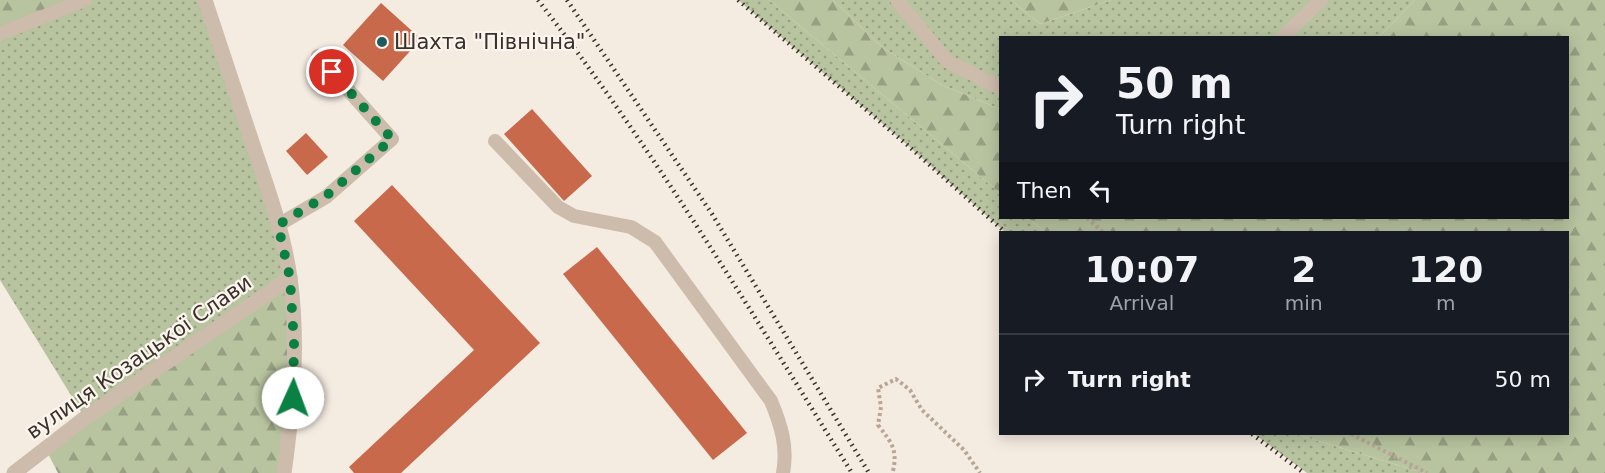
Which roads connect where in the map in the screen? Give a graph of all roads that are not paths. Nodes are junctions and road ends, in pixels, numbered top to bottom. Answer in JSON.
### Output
{"nodes":[{"id":1,"x":85,"y":0,"type":"edge"},
{"id":2,"x":205,"y":0,"type":"edge"},
{"id":3,"x":897,"y":0,"type":"edge"},
{"id":4,"x":1321,"y":0,"type":"edge"},
{"id":5,"x":0,"y":34,"type":"edge"},
{"id":6,"x":1284,"y":36,"type":"edge"},
{"id":7,"x":318,"y":56,"type":"dead end"},
{"id":8,"x":999,"y":87,"type":"edge"},
{"id":9,"x":495,"y":141,"type":"dead end"},
{"id":10,"x":278,"y":225,"type":"junction"},
{"id":11,"x":290,"y":278,"type":"junction"},
{"id":12,"x":14,"y":473,"type":"edge"},
{"id":13,"x":284,"y":473,"type":"edge"},
{"id":14,"x":783,"y":473,"type":"edge"}],
"edges":[{"from":1,"to":5,"type":"lane"},
{"from":2,"to":10,"type":"street"},
{"from":3,"to":8,"type":"lane"},
{"from":4,"to":6,"type":"lane"},
{"from":7,"to":10,"type":"lane"},
{"from":9,"to":14,"type":"lane"},
{"from":10,"to":11,"type":"street"},
{"from":11,"to":12,"type":"street","name":"вулиця Козацької Слави"},
{"from":11,"to":13,"type":"street"}]}
